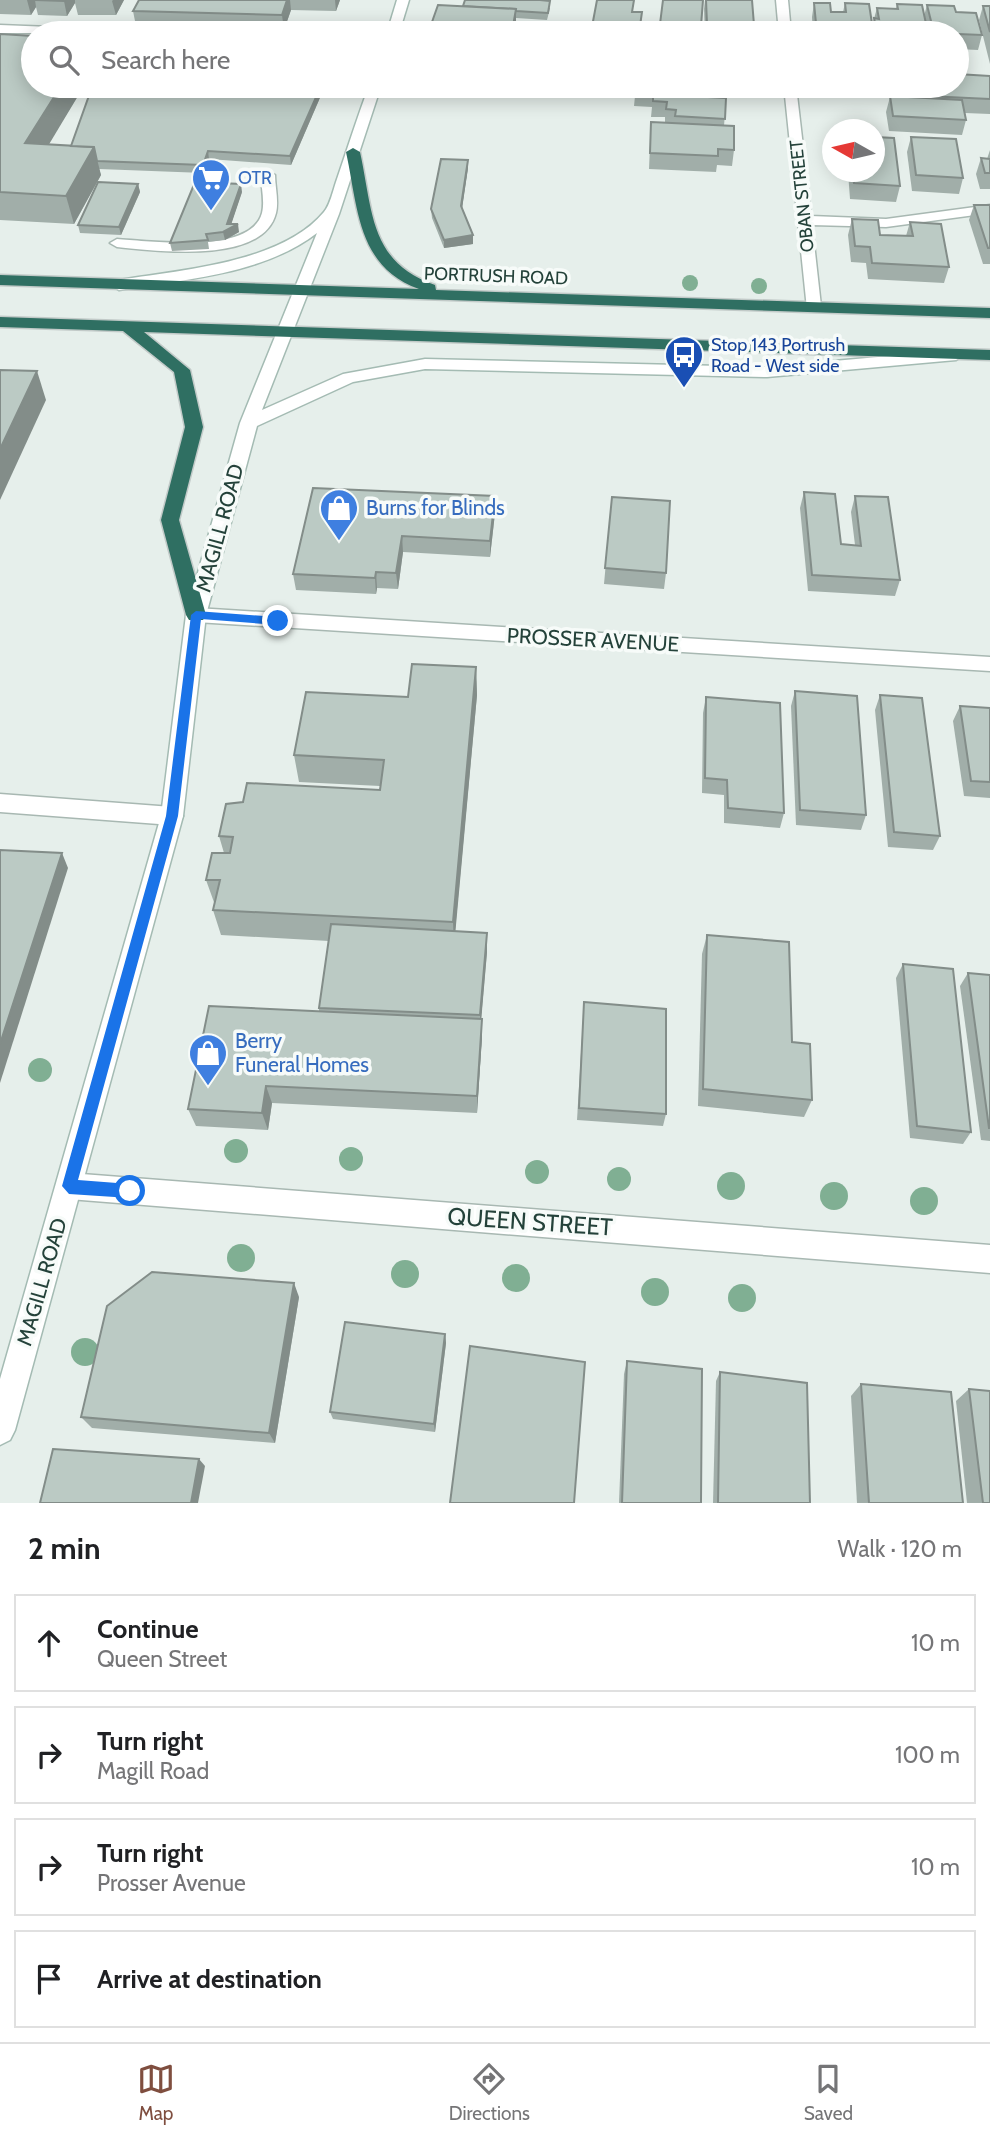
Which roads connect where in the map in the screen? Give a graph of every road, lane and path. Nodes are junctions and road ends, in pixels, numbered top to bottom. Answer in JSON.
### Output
{"nodes":[{"id":1,"x":402,"y":0,"type":"edge"},
{"id":2,"x":782,"y":0,"type":"edge"},
{"id":3,"x":396,"y":21,"type":"edge"},
{"id":4,"x":784,"y":21,"type":"edge"},
{"id":5,"x":0,"y":29,"type":"edge"},
{"id":6,"x":21,"y":30,"type":"edge"},
{"id":7,"x":371,"y":98,"type":"edge"},
{"id":8,"x":791,"y":98,"type":"edge"},
{"id":9,"x":353,"y":152,"type":"junction"},
{"id":10,"x":268,"y":175,"type":"dead end"},
{"id":11,"x":990,"y":209,"type":"edge"},
{"id":12,"x":332,"y":214,"type":"junction"},
{"id":13,"x":804,"y":220,"type":"junction"},
{"id":14,"x":117,"y":243,"type":"dead end"},
{"id":15,"x":0,"y":280,"type":"edge"},
{"id":16,"x":114,"y":285,"type":"junction"},
{"id":17,"x":300,"y":292,"type":"junction"},
{"id":18,"x":452,"y":294,"type":"junction"},
{"id":19,"x":813,"y":306,"type":"junction"},
{"id":20,"x":990,"y":313,"type":"edge"},
{"id":21,"x":0,"y":322,"type":"edge"},
{"id":22,"x":128,"y":327,"type":"junction"},
{"id":23,"x":284,"y":333,"type":"junction"},
{"id":24,"x":961,"y":355,"type":"junction"},
{"id":25,"x":990,"y":355,"type":"edge"},
{"id":26,"x":249,"y":423,"type":"junction"},
{"id":27,"x":196,"y":615,"type":"junction"},
{"id":28,"x":990,"y":664,"type":"edge"},
{"id":29,"x":0,"y":803,"type":"edge"},
{"id":30,"x":172,"y":816,"type":"junction"},
{"id":31,"x":69,"y":1186,"type":"junction"},
{"id":32,"x":990,"y":1259,"type":"edge"},
{"id":33,"x":0,"y":1430,"type":"edge"}],
"edges":[{"from":1,"to":3,"type":"main road"},
{"from":2,"to":4,"type":"main road"},
{"from":5,"to":6,"type":"main road"},
{"from":7,"to":9,"type":"main road","name":"MAGILL ROAD"},
{"from":8,"to":13,"type":"main road","name":"OBAN STREET"},
{"from":9,"to":12,"type":"main road","name":"MAGILL ROAD"},
{"from":9,"to":18,"type":"highway"},
{"from":10,"to":14,"type":"main road"},
{"from":11,"to":13,"type":"main road"},
{"from":12,"to":16,"type":"main road"},
{"from":12,"to":17,"type":"main road","name":"MAGILL ROAD"},
{"from":13,"to":19,"type":"main road","name":"OBAN STREET"},
{"from":15,"to":16,"type":"highway","name":"PORTRUSH ROAD"},
{"from":16,"to":17,"type":"highway","name":"PORTRUSH ROAD"},
{"from":17,"to":18,"type":"highway","name":"PORTRUSH ROAD"},
{"from":17,"to":23,"type":"main road","name":"MAGILL ROAD"},
{"from":18,"to":19,"type":"highway","name":"PORTRUSH ROAD"},
{"from":19,"to":20,"type":"highway","name":"PORTRUSH ROAD"},
{"from":21,"to":22,"type":"highway"},
{"from":22,"to":23,"type":"highway"},
{"from":22,"to":27,"type":"highway"},
{"from":23,"to":24,"type":"highway"},
{"from":23,"to":26,"type":"main road","name":"MAGILL ROAD"},
{"from":24,"to":25,"type":"highway"},
{"from":24,"to":26,"type":"main road"},
{"from":26,"to":27,"type":"main road","name":"MAGILL ROAD"},
{"from":27,"to":28,"type":"main road","name":"PROSSER AVENUE"},
{"from":27,"to":30,"type":"main road","name":"MAGILL ROAD"},
{"from":29,"to":30,"type":"main road"},
{"from":30,"to":31,"type":"main road","name":"MAGILL ROAD"},
{"from":31,"to":32,"type":"main road","name":"QUEEN STREET"},
{"from":31,"to":33,"type":"main road","name":"MAGILL ROAD"}]}
